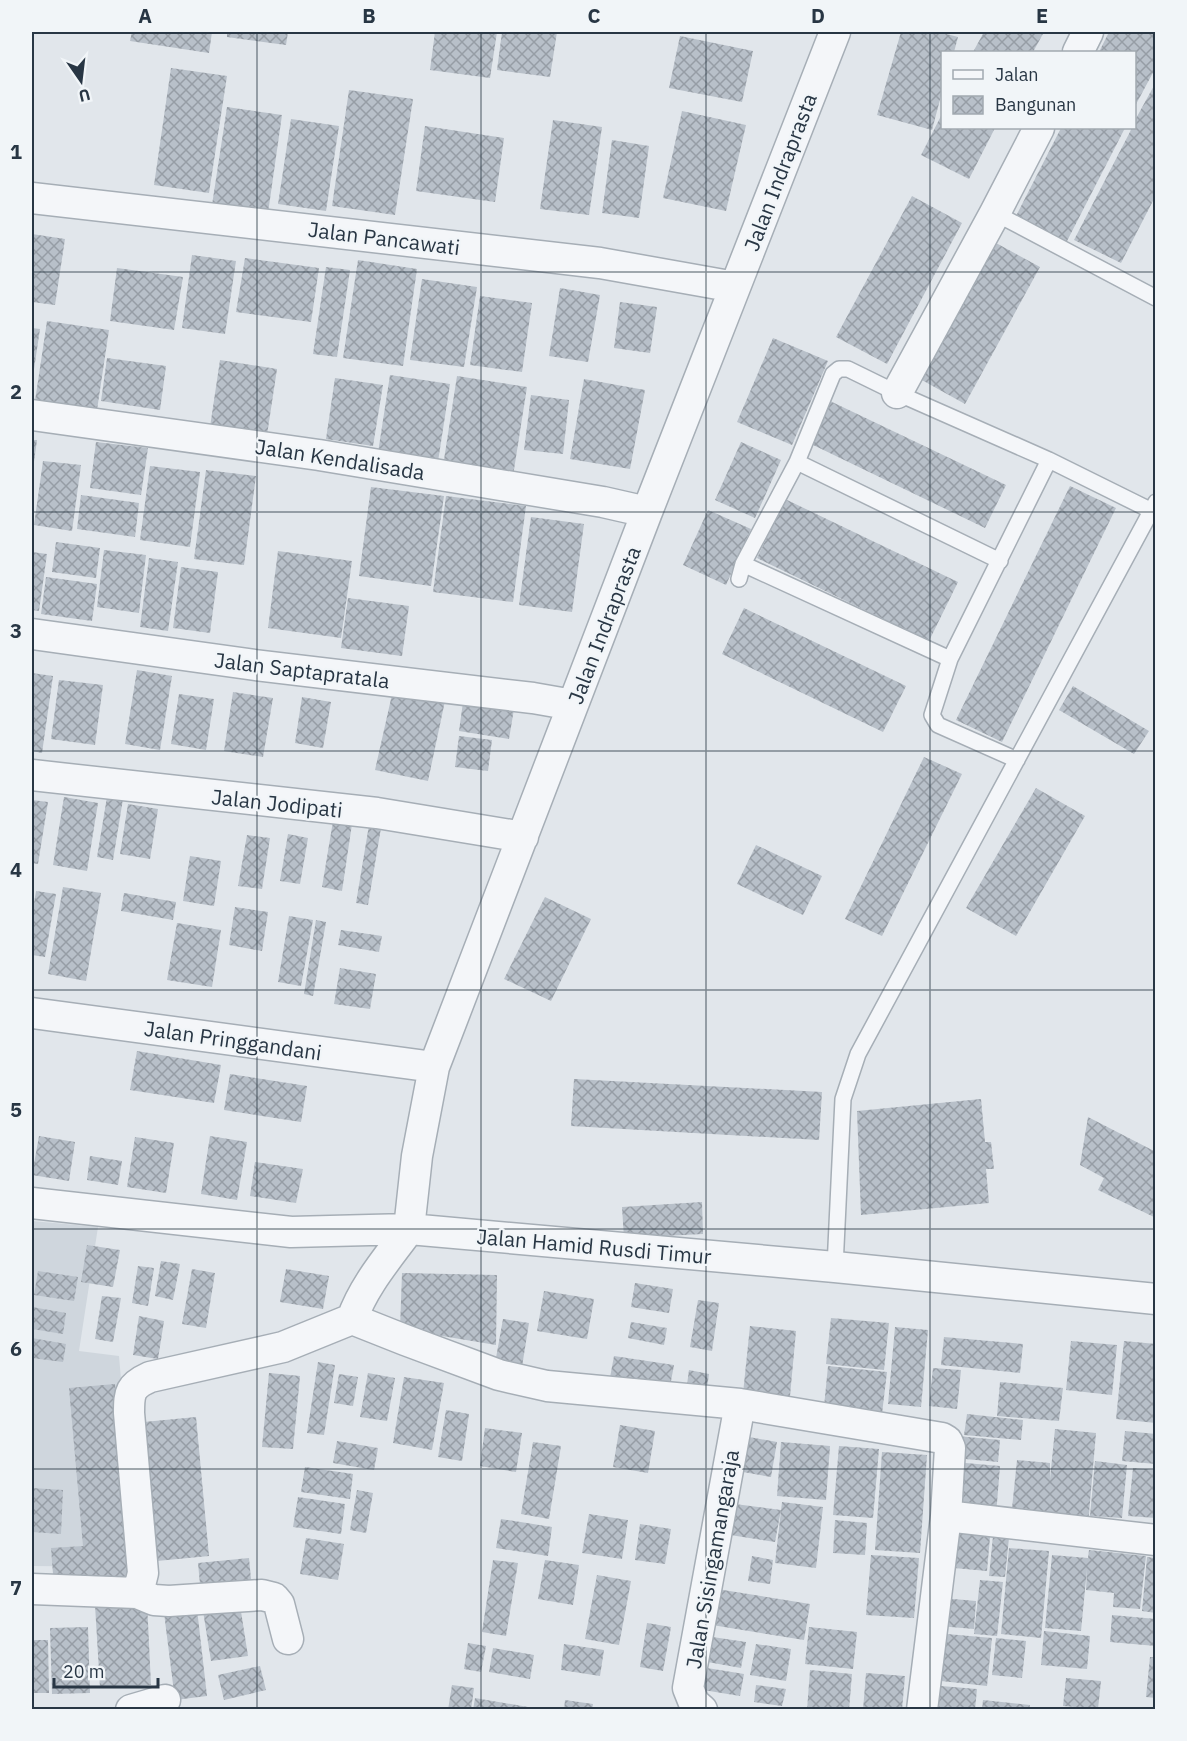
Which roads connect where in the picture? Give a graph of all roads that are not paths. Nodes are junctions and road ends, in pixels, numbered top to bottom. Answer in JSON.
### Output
{"nodes":[{"id":1,"x":835,"y":32,"type":"edge"},
{"id":2,"x":1088,"y":32,"type":"edge"},
{"id":3,"x":1078,"y":51,"type":"edge"},
{"id":4,"x":1038,"y":129,"type":"edge"},
{"id":5,"x":32,"y":198,"type":"edge"},
{"id":6,"x":995,"y":213,"type":"junction"},
{"id":7,"x":735,"y":287,"type":"junction"},
{"id":8,"x":1153,"y":292,"type":"edge"},
{"id":9,"x":897,"y":393,"type":"junction"},
{"id":10,"x":32,"y":415,"type":"edge"},
{"id":11,"x":1049,"y":460,"type":"junction"},
{"id":12,"x":797,"y":462,"type":"junction"},
{"id":13,"x":1153,"y":506,"type":"edge"},
{"id":14,"x":647,"y":512,"type":"junction"},
{"id":15,"x":1000,"y":561,"type":"junction"},
{"id":16,"x":32,"y":634,"type":"edge"},
{"id":17,"x":950,"y":659,"type":"junction"},
{"id":18,"x":573,"y":705,"type":"junction"},
{"id":19,"x":1017,"y":760,"type":"junction"},
{"id":20,"x":32,"y":775,"type":"edge"},
{"id":21,"x":523,"y":837,"type":"junction"},
{"id":22,"x":32,"y":1013,"type":"edge"},
{"id":23,"x":434,"y":1068,"type":"junction"},
{"id":24,"x":32,"y":1203,"type":"edge"},
{"id":25,"x":409,"y":1229,"type":"junction"},
{"id":26,"x":835,"y":1267,"type":"junction"},
{"id":27,"x":1155,"y":1299,"type":"edge"},
{"id":28,"x":352,"y":1319,"type":"junction"},
{"id":29,"x":740,"y":1404,"type":"junction"},
{"id":30,"x":946,"y":1516,"type":"junction"},
{"id":31,"x":1155,"y":1540,"type":"edge"},
{"id":32,"x":32,"y":1589,"type":"edge"},
{"id":33,"x":136,"y":1593,"type":"junction"},
{"id":34,"x":288,"y":1638,"type":"dead end"},
{"id":35,"x":165,"y":1700,"type":"dead end"},
{"id":36,"x":131,"y":1710,"type":"edge"},
{"id":37,"x":702,"y":1710,"type":"edge"},
{"id":38,"x":922,"y":1710,"type":"edge"}],
"edges":[{"from":1,"to":7,"type":"street","name":"Jalan Indraprasta"},
{"from":2,"to":3,"type":"street"},
{"from":4,"to":6,"type":"street"},
{"from":5,"to":7,"type":"street","name":"Jalan Pancawati"},
{"from":6,"to":8,"type":"lane"},
{"from":6,"to":9,"type":"street"},
{"from":7,"to":14,"type":"street","name":"Jalan Indraprasta"},
{"from":9,"to":11,"type":"lane"},
{"from":9,"to":12,"type":"lane"},
{"from":10,"to":14,"type":"street","name":"Jalan Kendalisada"},
{"from":11,"to":13,"type":"lane"},
{"from":11,"to":15,"type":"lane"},
{"from":12,"to":15,"type":"lane"},
{"from":12,"to":17,"type":"lane"},
{"from":13,"to":19,"type":"lane"},
{"from":14,"to":18,"type":"street","name":"Jalan Indraprasta"},
{"from":15,"to":17,"type":"lane"},
{"from":16,"to":18,"type":"street","name":"Jalan Saptapratala"},
{"from":17,"to":19,"type":"lane"},
{"from":18,"to":21,"type":"street","name":"Jalan Indraprasta"},
{"from":19,"to":26,"type":"lane"},
{"from":20,"to":21,"type":"street","name":"Jalan Jodipati"},
{"from":21,"to":23,"type":"street","name":"Jalan Indraprasta"},
{"from":22,"to":23,"type":"street","name":"Jalan Pringgandani"},
{"from":23,"to":25,"type":"street","name":"Jalan Indraprasta"},
{"from":24,"to":25,"type":"street","name":"Jalan Hamid Rusdi Timur"},
{"from":25,"to":26,"type":"street","name":"Jalan Hamid Rusdi Timur"},
{"from":25,"to":28,"type":"street"},
{"from":26,"to":27,"type":"street","name":"Jalan Hamid Rusdi Timur"},
{"from":28,"to":29,"type":"street"},
{"from":28,"to":33,"type":"street"},
{"from":29,"to":30,"type":"street"},
{"from":29,"to":37,"type":"street","name":"Jalan Sisingamangaraja"},
{"from":30,"to":31,"type":"street"},
{"from":30,"to":38,"type":"street"},
{"from":32,"to":33,"type":"street"},
{"from":33,"to":34,"type":"street"},
{"from":35,"to":36,"type":"street"}]}
